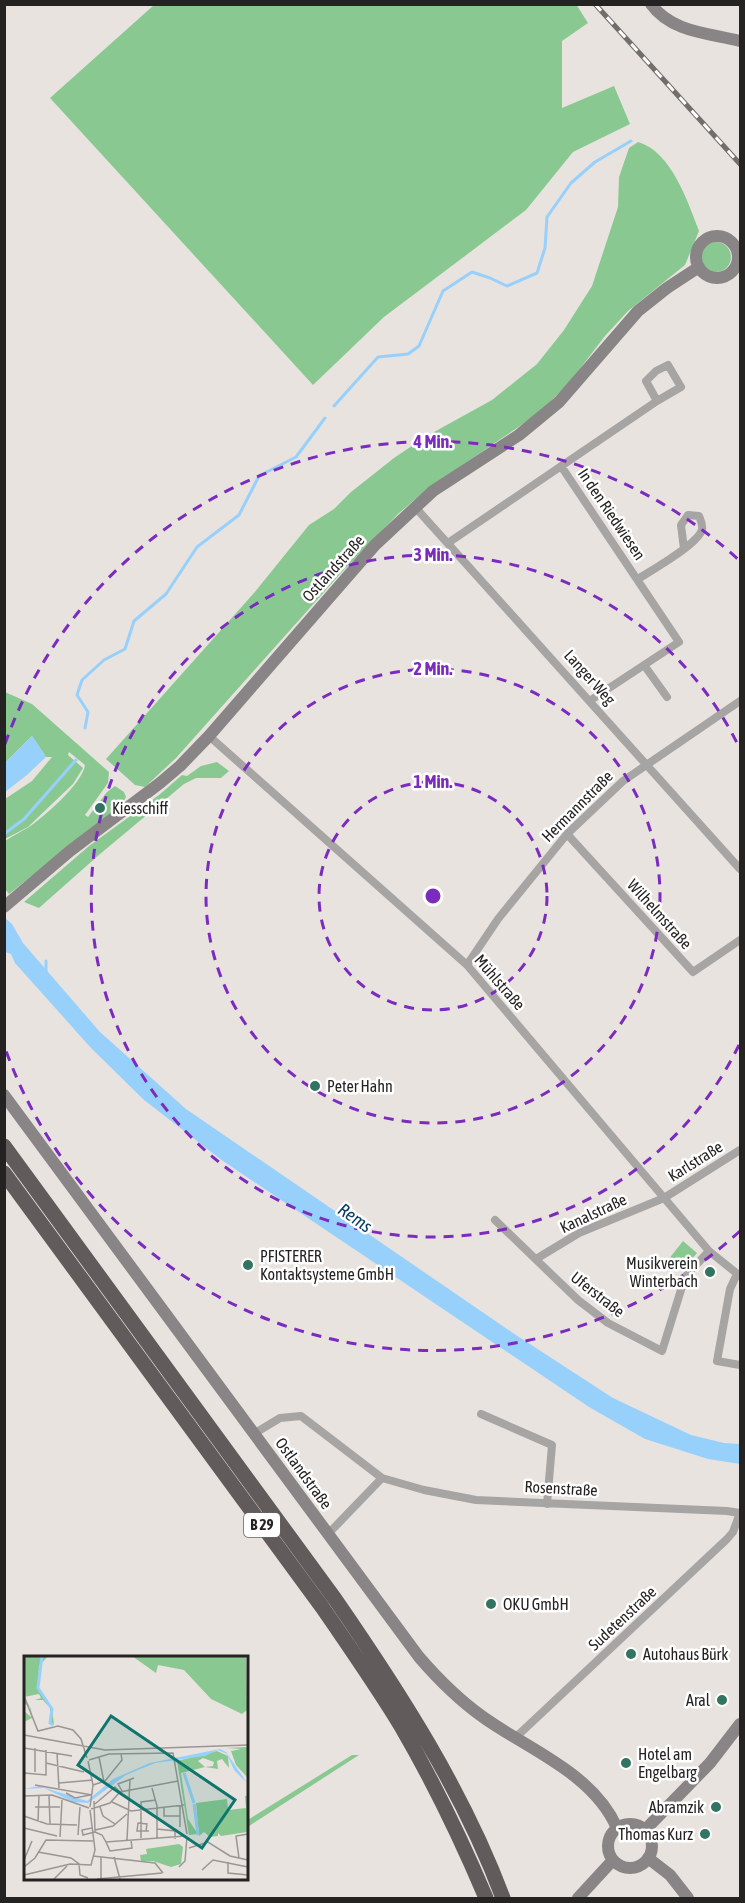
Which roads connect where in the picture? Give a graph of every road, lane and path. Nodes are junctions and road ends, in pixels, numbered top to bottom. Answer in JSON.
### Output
{"nodes":[{"id":1,"x":651,"y":4,"type":"edge"},
{"id":2,"x":741,"y":41,"type":"edge"},
{"id":3,"x":737,"y":240,"type":"edge"},
{"id":4,"x":699,"y":267,"type":"junction"},
{"id":5,"x":738,"y":269,"type":"edge"},
{"id":6,"x":657,"y":401,"type":"junction"},
{"id":7,"x":561,"y":466,"type":"junction"},
{"id":8,"x":415,"y":507,"type":"junction"},
{"id":9,"x":448,"y":543,"type":"junction"},
{"id":10,"x":684,"y":549,"type":"dead end"},
{"id":11,"x":638,"y":579,"type":"junction"},
{"id":12,"x":644,"y":664,"type":"junction"},
{"id":13,"x":667,"y":697,"type":"dead end"},
{"id":14,"x":591,"y":700,"type":"junction"},
{"id":15,"x":741,"y":701,"type":"edge"},
{"id":16,"x":209,"y":736,"type":"junction"},
{"id":17,"x":648,"y":765,"type":"junction"},
{"id":18,"x":567,"y":834,"type":"junction"},
{"id":19,"x":741,"y":869,"type":"edge"},
{"id":20,"x":9,"y":903,"type":"edge"},
{"id":21,"x":741,"y":940,"type":"edge"},
{"id":22,"x":467,"y":965,"type":"junction"},
{"id":23,"x":4,"y":1095,"type":"edge"},
{"id":24,"x":4,"y":1146,"type":"edge"},
{"id":25,"x":741,"y":1150,"type":"edge"},
{"id":26,"x":4,"y":1173,"type":"edge"},
{"id":27,"x":664,"y":1198,"type":"junction"},
{"id":28,"x":495,"y":1220,"type":"dead end"},
{"id":29,"x":709,"y":1251,"type":"junction"},
{"id":30,"x":536,"y":1259,"type":"junction"},
{"id":31,"x":739,"y":1275,"type":"edge"},
{"id":32,"x":741,"y":1365,"type":"edge"},
{"id":33,"x":481,"y":1414,"type":"dead end"},
{"id":34,"x":255,"y":1433,"type":"junction"},
{"id":35,"x":382,"y":1478,"type":"junction"},
{"id":36,"x":547,"y":1504,"type":"junction"},
{"id":37,"x":740,"y":1513,"type":"edge"},
{"id":38,"x":328,"y":1534,"type":"junction"},
{"id":39,"x":741,"y":1724,"type":"edge"},
{"id":40,"x":515,"y":1738,"type":"junction"},
{"id":41,"x":617,"y":1828,"type":"junction"},
{"id":42,"x":645,"y":1830,"type":"junction"},
{"id":43,"x":648,"y":1858,"type":"junction"},
{"id":44,"x":614,"y":1860,"type":"junction"},
{"id":45,"x":497,"y":1884,"type":"junction"},
{"id":46,"x":486,"y":1899,"type":"edge"},
{"id":47,"x":503,"y":1899,"type":"edge"},
{"id":48,"x":509,"y":1899,"type":"edge"},
{"id":49,"x":579,"y":1899,"type":"edge"},
{"id":50,"x":688,"y":1899,"type":"edge"}],
"edges":[{"from":1,"to":2,"type":"street"},
{"from":3,"to":4,"type":"street"},
{"from":3,"to":5,"type":"street"},
{"from":4,"to":5,"type":"street"},
{"from":4,"to":8,"type":"street","name":"Ostlandstraße"},
{"from":6,"to":6,"type":"street","name":"In den Riedwiesen"},
{"from":6,"to":7,"type":"street","name":"In den Riedwiesen"},
{"from":7,"to":9,"type":"street","name":"In den Riedwiesen"},
{"from":7,"to":11,"type":"street","name":"In den Riedwiesen"},
{"from":8,"to":9,"type":"street","name":"Langer Weg"},
{"from":8,"to":16,"type":"street","name":"Ostlandstraße"},
{"from":9,"to":14,"type":"street","name":"Langer Weg"},
{"from":10,"to":11,"type":"street","name":"In den Riedwiesen"},
{"from":11,"to":12,"type":"street","name":"In den Riedwiesen"},
{"from":12,"to":13,"type":"street"},
{"from":12,"to":14,"type":"street","name":"In den Riedwiesen"},
{"from":14,"to":17,"type":"street","name":"Langer Weg"},
{"from":15,"to":17,"type":"street","name":"Hermannstraße"},
{"from":16,"to":20,"type":"street","name":"Ostlandstraße"},
{"from":16,"to":22,"type":"street","name":"Mühlstraße"},
{"from":17,"to":18,"type":"street","name":"Hermannstraße"},
{"from":17,"to":19,"type":"street","name":"Langer Weg"},
{"from":18,"to":21,"type":"street","name":"Wilhelmstraße"},
{"from":18,"to":22,"type":"street","name":"Hermannstraße"},
{"from":22,"to":27,"type":"street","name":"Mühlstraße"},
{"from":23,"to":34,"type":"street","name":"Ostlandstraße"},
{"from":24,"to":45,"type":"highway","number":"B 29"},
{"from":25,"to":27,"type":"street","name":"Karlstraße"},
{"from":26,"to":46,"type":"highway","number":"B 29"},
{"from":27,"to":29,"type":"street","name":"Mühlstraße"},
{"from":27,"to":30,"type":"street","name":"Kanalstraße"},
{"from":28,"to":30,"type":"street","name":"Uferstraße"},
{"from":29,"to":30,"type":"street","name":"Uferstraße"},
{"from":29,"to":31,"type":"street","name":"Mühlstraße"},
{"from":31,"to":32,"type":"street"},
{"from":33,"to":36,"type":"street"},
{"from":34,"to":35,"type":"street","name":"Rosenstraße"},
{"from":34,"to":38,"type":"street","name":"Ostlandstraße"},
{"from":35,"to":36,"type":"street","name":"Rosenstraße"},
{"from":35,"to":38,"type":"street"},
{"from":36,"to":37,"type":"street","name":"Rosenstraße"},
{"from":37,"to":40,"type":"street","name":"Sudetenstraße"},
{"from":38,"to":40,"type":"street","name":"Ostlandstraße"},
{"from":39,"to":42,"type":"street"},
{"from":40,"to":41,"type":"street","name":"Ostlandstraße"},
{"from":41,"to":42,"type":"street"},
{"from":41,"to":44,"type":"street"},
{"from":42,"to":43,"type":"street"},
{"from":43,"to":44,"type":"street"},
{"from":43,"to":50,"type":"street"},
{"from":44,"to":49,"type":"street"},
{"from":45,"to":47,"type":"highway","number":"B 29"},
{"from":45,"to":48,"type":"highway"}]}
